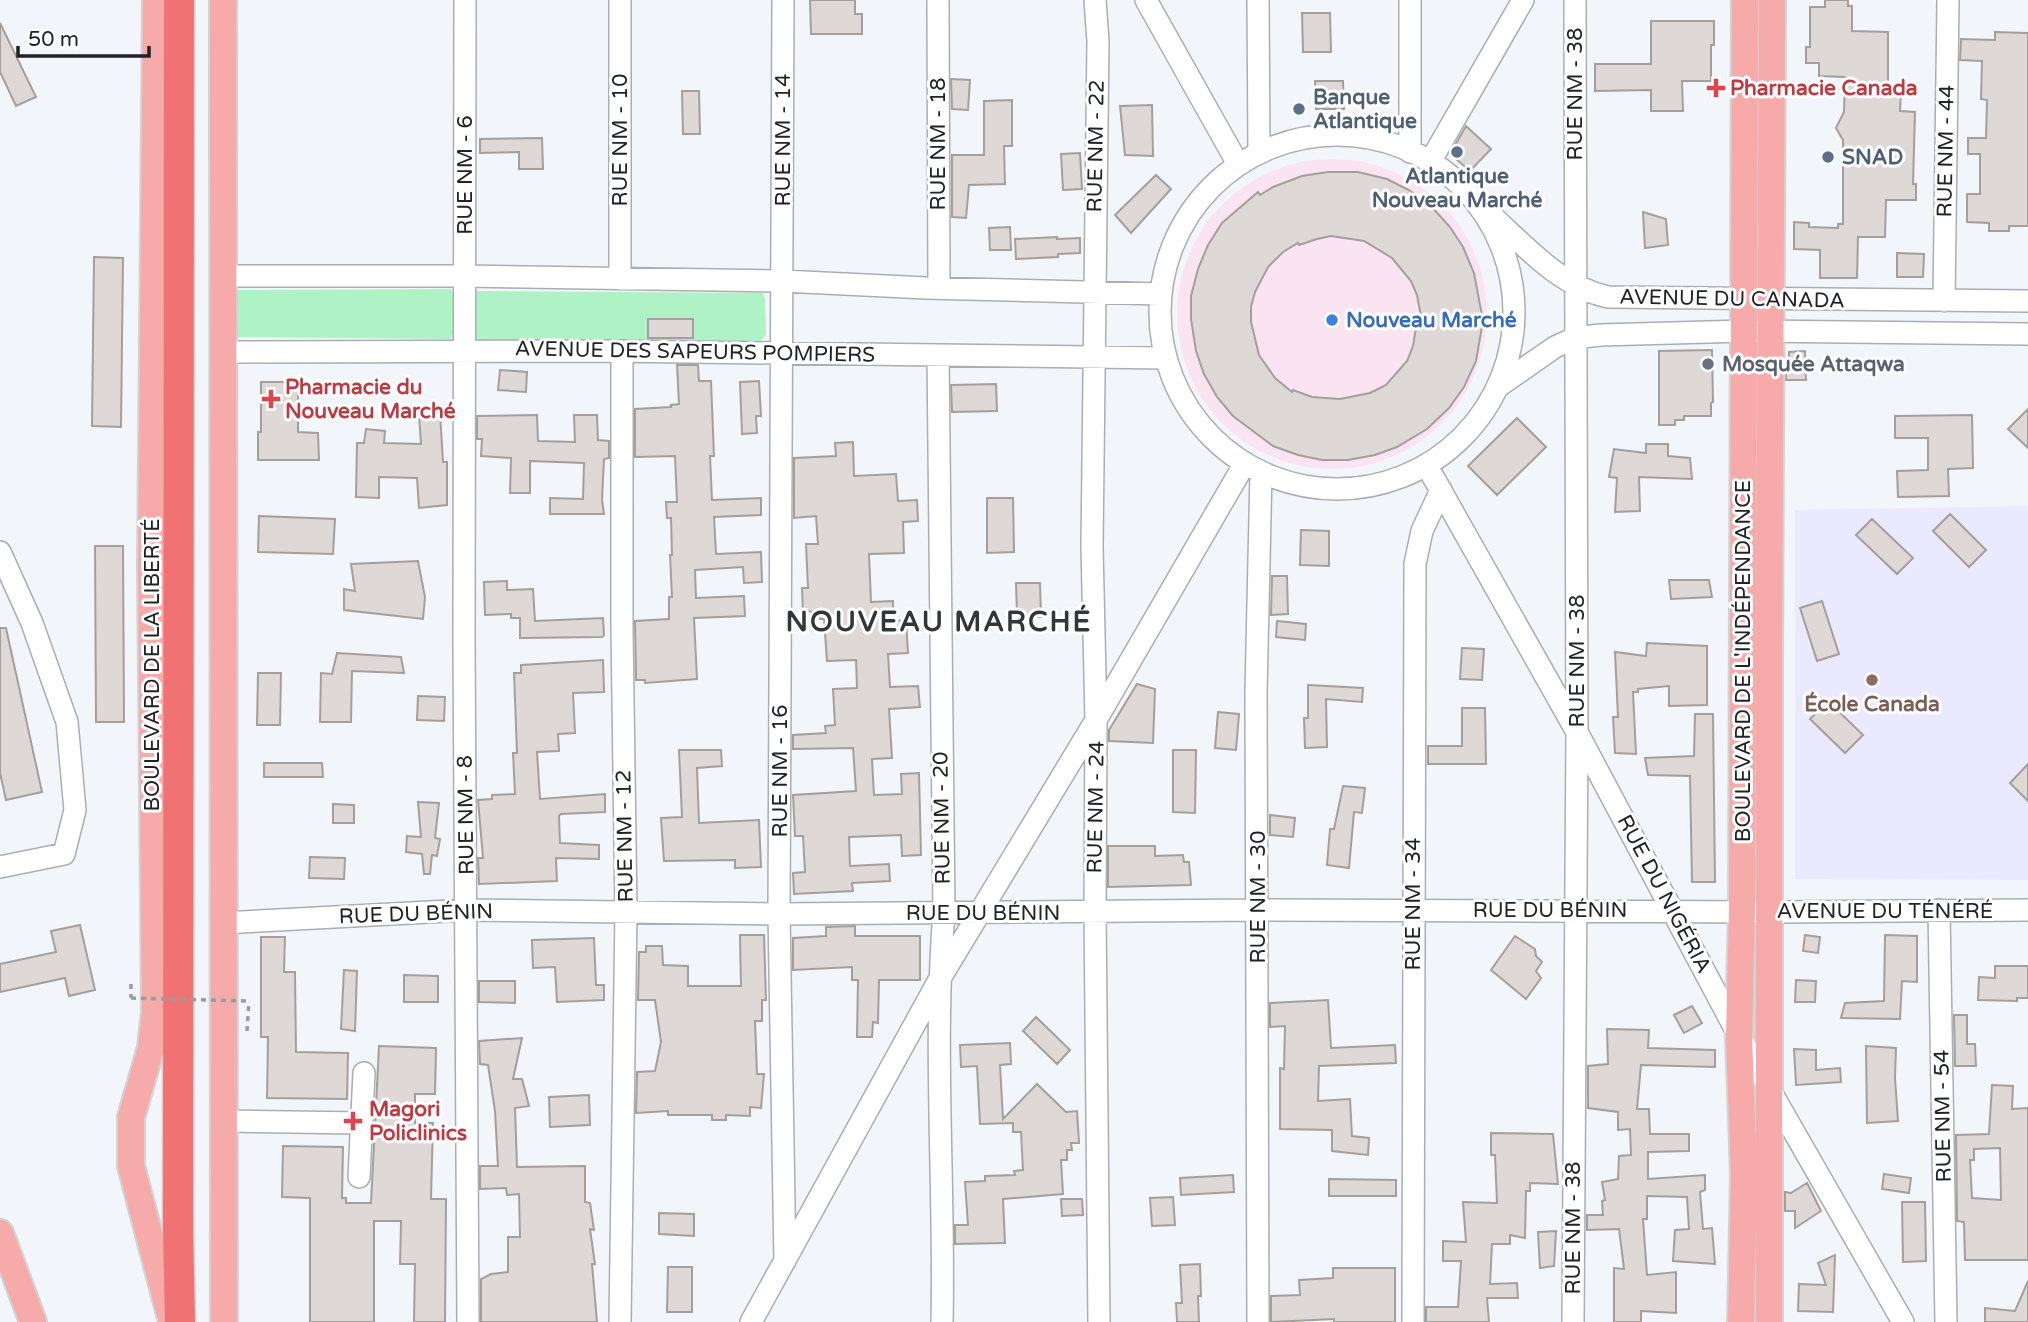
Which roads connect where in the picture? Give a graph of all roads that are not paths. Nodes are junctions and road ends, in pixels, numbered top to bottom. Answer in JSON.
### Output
{"nodes":[{"id":1,"x":156,"y":0,"type":"edge"},
{"id":2,"x":179,"y":0,"type":"edge"},
{"id":3,"x":197,"y":0,"type":"edge"},
{"id":4,"x":223,"y":0,"type":"edge"},
{"id":5,"x":465,"y":0,"type":"edge"},
{"id":6,"x":620,"y":0,"type":"edge"},
{"id":7,"x":783,"y":0,"type":"edge"},
{"id":8,"x":938,"y":0,"type":"edge"},
{"id":9,"x":1095,"y":0,"type":"edge"},
{"id":10,"x":1146,"y":0,"type":"edge"},
{"id":11,"x":1258,"y":0,"type":"edge"},
{"id":12,"x":1410,"y":0,"type":"edge"},
{"id":13,"x":1523,"y":0,"type":"edge"},
{"id":14,"x":1575,"y":0,"type":"edge"},
{"id":15,"x":1745,"y":0,"type":"edge"},
{"id":16,"x":1772,"y":0,"type":"edge"},
{"id":17,"x":1948,"y":0,"type":"edge"},
{"id":18,"x":1410,"y":152,"type":"junction"},
{"id":19,"x":1259,"y":153,"type":"junction"},
{"id":20,"x":1430,"y":162,"type":"junction"},
{"id":21,"x":1238,"y":164,"type":"junction"},
{"id":22,"x":1471,"y":197,"type":"junction"},
{"id":23,"x":223,"y":276,"type":"junction"},
{"id":24,"x":465,"y":276,"type":"junction"},
{"id":25,"x":620,"y":279,"type":"junction"},
{"id":26,"x":783,"y":281,"type":"junction"},
{"id":27,"x":1577,"y":286,"type":"junction"},
{"id":28,"x":939,"y":288,"type":"junction"},
{"id":29,"x":1094,"y":292,"type":"junction"},
{"id":30,"x":1161,"y":294,"type":"junction"},
{"id":31,"x":1757,"y":300,"type":"junction"},
{"id":32,"x":1944,"y":301,"type":"junction"},
{"id":33,"x":2028,"y":302,"type":"edge"},
{"id":34,"x":1756,"y":331,"type":"junction"},
{"id":35,"x":2028,"y":334,"type":"edge"},
{"id":36,"x":1575,"y":338,"type":"junction"},
{"id":37,"x":465,"y":350,"type":"junction"},
{"id":38,"x":622,"y":351,"type":"junction"},
{"id":39,"x":223,"y":352,"type":"junction"},
{"id":40,"x":781,"y":354,"type":"junction"},
{"id":41,"x":938,"y":355,"type":"junction"},
{"id":42,"x":1094,"y":357,"type":"junction"},
{"id":43,"x":1166,"y":358,"type":"junction"},
{"id":44,"x":1499,"y":386,"type":"junction"},
{"id":45,"x":1427,"y":466,"type":"junction"},
{"id":46,"x":1253,"y":468,"type":"junction"},
{"id":47,"x":1441,"y":490,"type":"junction"},
{"id":48,"x":0,"y":552,"type":"edge"},
{"id":49,"x":1097,"y":720,"type":"junction"},
{"id":50,"x":1577,"y":732,"type":"junction"},
{"id":51,"x":0,"y":867,"type":"edge"},
{"id":52,"x":1413,"y":909,"type":"junction"},
{"id":53,"x":467,"y":910,"type":"junction"},
{"id":54,"x":1258,"y":910,"type":"junction"},
{"id":55,"x":1574,"y":910,"type":"junction"},
{"id":56,"x":1939,"y":910,"type":"junction"},
{"id":57,"x":2028,"y":910,"type":"edge"},
{"id":58,"x":1674,"y":911,"type":"junction"},
{"id":59,"x":1742,"y":911,"type":"junction"},
{"id":60,"x":626,"y":912,"type":"junction"},
{"id":61,"x":944,"y":912,"type":"junction"},
{"id":62,"x":980,"y":912,"type":"junction"},
{"id":63,"x":1095,"y":912,"type":"junction"},
{"id":64,"x":1771,"y":912,"type":"junction"},
{"id":65,"x":779,"y":914,"type":"junction"},
{"id":66,"x":223,"y":923,"type":"junction"},
{"id":67,"x":939,"y":980,"type":"junction"},
{"id":68,"x":1739,"y":1036,"type":"junction"},
{"id":69,"x":364,"y":1073,"type":"dead end"},
{"id":70,"x":1768,"y":1088,"type":"junction"},
{"id":71,"x":223,"y":1121,"type":"junction"},
{"id":72,"x":361,"y":1123,"type":"junction"},
{"id":73,"x":359,"y":1177,"type":"dead end"},
{"id":74,"x":0,"y":1233,"type":"edge"},
{"id":75,"x":785,"y":1261,"type":"junction"},
{"id":76,"x":33,"y":1322,"type":"edge"},
{"id":77,"x":172,"y":1322,"type":"edge"},
{"id":78,"x":180,"y":1322,"type":"edge"},
{"id":79,"x":198,"y":1322,"type":"edge"},
{"id":80,"x":224,"y":1322,"type":"edge"},
{"id":81,"x":468,"y":1322,"type":"edge"},
{"id":82,"x":620,"y":1322,"type":"edge"},
{"id":83,"x":751,"y":1322,"type":"edge"},
{"id":84,"x":942,"y":1322,"type":"edge"},
{"id":85,"x":1099,"y":1322,"type":"edge"},
{"id":86,"x":1258,"y":1322,"type":"edge"},
{"id":87,"x":1413,"y":1322,"type":"edge"},
{"id":88,"x":1573,"y":1322,"type":"edge"},
{"id":89,"x":1741,"y":1322,"type":"edge"},
{"id":90,"x":1769,"y":1322,"type":"edge"},
{"id":91,"x":1903,"y":1322,"type":"edge"},
{"id":92,"x":1946,"y":1322,"type":"edge"}],
"edges":[{"from":1,"to":77,"type":"main road","name":"BOULEVARD DE LA LIBERTÉ"},
{"from":2,"to":78,"type":"highway","name":"BOULEVARD DE LA LIBERTÉ"},
{"from":3,"to":79,"type":"highway"},
{"from":4,"to":23,"type":"main road"},
{"from":5,"to":24,"type":"street","name":"RUE NM - 6"},
{"from":6,"to":25,"type":"street","name":"RUE NM - 10"},
{"from":7,"to":26,"type":"street","name":"RUE NM - 14"},
{"from":8,"to":28,"type":"street","name":"RUE NM - 18"},
{"from":9,"to":29,"type":"street","name":"RUE NM - 22"},
{"from":10,"to":21,"type":"street"},
{"from":11,"to":19,"type":"street"},
{"from":12,"to":18,"type":"street"},
{"from":13,"to":20,"type":"street"},
{"from":14,"to":27,"type":"street","name":"RUE NM - 38"},
{"from":15,"to":31,"type":"main road","name":"BOULEVARD DE L'INDÉPENDANCE"},
{"from":16,"to":31,"type":"main road","name":"BOULEVARD DE L'INDÉPENDANCE"},
{"from":17,"to":32,"type":"street","name":"RUE NM - 44"},
{"from":18,"to":19,"type":"street"},
{"from":18,"to":20,"type":"street"},
{"from":19,"to":21,"type":"street"},
{"from":20,"to":22,"type":"street"},
{"from":21,"to":30,"type":"street"},
{"from":22,"to":27,"type":"street","name":"AVENUE DU CANADA"},
{"from":22,"to":44,"type":"street"},
{"from":23,"to":24,"type":"street"},
{"from":23,"to":39,"type":"main road"},
{"from":24,"to":25,"type":"street"},
{"from":24,"to":37,"type":"street","name":"RUE NM - 6"},
{"from":25,"to":26,"type":"street"},
{"from":26,"to":28,"type":"street"},
{"from":26,"to":40,"type":"street","name":"RUE NM - 16"},
{"from":27,"to":31,"type":"street","name":"AVENUE DU CANADA"},
{"from":27,"to":36,"type":"street","name":"RUE NM - 38"},
{"from":28,"to":29,"type":"street"},
{"from":29,"to":30,"type":"street"},
{"from":29,"to":42,"type":"street","name":"RUE NM - 24"},
{"from":30,"to":43,"type":"street"},
{"from":31,"to":32,"type":"street","name":"AVENUE DU CANADA"},
{"from":31,"to":34,"type":"main road","name":"BOULEVARD DE L'INDÉPENDANCE"},
{"from":32,"to":33,"type":"street","name":"AVENUE DU CANADA"},
{"from":34,"to":35,"type":"street","name":"AVENUE DU CANADA"},
{"from":34,"to":36,"type":"street","name":"AVENUE DU CANADA"},
{"from":34,"to":59,"type":"main road","name":"BOULEVARD DE L'INDÉPENDANCE"},
{"from":34,"to":64,"type":"main road","name":"BOULEVARD DE L'INDÉPENDANCE"},
{"from":36,"to":44,"type":"street","name":"AVENUE DU CANADA"},
{"from":36,"to":50,"type":"street","name":"RUE NM - 38"},
{"from":37,"to":38,"type":"street","name":"AVENUE DES SAPEURS POMPIERS"},
{"from":37,"to":39,"type":"street","name":"AVENUE DES SAPEURS POMPIERS"},
{"from":37,"to":53,"type":"street","name":"RUE NM - 8"},
{"from":38,"to":40,"type":"street","name":"AVENUE DES SAPEURS POMPIERS"},
{"from":38,"to":60,"type":"street","name":"RUE NM - 12"},
{"from":39,"to":66,"type":"main road"},
{"from":40,"to":41,"type":"street","name":"AVENUE DES SAPEURS POMPIERS"},
{"from":40,"to":65,"type":"street","name":"RUE NM - 16"},
{"from":41,"to":42,"type":"street","name":"AVENUE DES SAPEURS POMPIERS"},
{"from":41,"to":61,"type":"street","name":"RUE NM - 20"},
{"from":42,"to":43,"type":"street","name":"AVENUE DES SAPEURS POMPIERS"},
{"from":42,"to":49,"type":"street","name":"RUE NM - 24"},
{"from":43,"to":46,"type":"street"},
{"from":44,"to":45,"type":"street"},
{"from":45,"to":46,"type":"street"},
{"from":45,"to":47,"type":"street","name":"RUE DU NIGÉRIA"},
{"from":46,"to":49,"type":"street"},
{"from":46,"to":54,"type":"street","name":"RUE NM - 30"},
{"from":47,"to":50,"type":"street","name":"RUE DU NIGÉRIA"},
{"from":47,"to":52,"type":"street","name":"RUE NM - 34"},
{"from":48,"to":51,"type":"street"},
{"from":49,"to":62,"type":"street"},
{"from":49,"to":63,"type":"street","name":"RUE NM - 24"},
{"from":50,"to":55,"type":"street","name":"RUE NM - 38"},
{"from":50,"to":58,"type":"street","name":"RUE DU NIGÉRIA"},
{"from":52,"to":54,"type":"street","name":"RUE DU BÉNIN"},
{"from":52,"to":55,"type":"street","name":"RUE DU BÉNIN"},
{"from":52,"to":87,"type":"street","name":"RUE NM - 34"},
{"from":53,"to":60,"type":"street","name":"RUE DU BÉNIN"},
{"from":53,"to":66,"type":"street","name":"RUE DU BÉNIN"},
{"from":53,"to":81,"type":"street","name":"RUE NM - 8"},
{"from":54,"to":63,"type":"street","name":"RUE DU BÉNIN"},
{"from":54,"to":86,"type":"street","name":"RUE NM - 30"},
{"from":55,"to":58,"type":"street","name":"RUE DU BÉNIN"},
{"from":55,"to":88,"type":"street","name":"RUE NM - 38"},
{"from":56,"to":57,"type":"street","name":"AVENUE DU TÉNÉRÉ"},
{"from":56,"to":64,"type":"street","name":"AVENUE DU TÉNÉRÉ"},
{"from":56,"to":92,"type":"street","name":"RUE NM - 54"},
{"from":58,"to":59,"type":"street","name":"RUE DU BÉNIN"},
{"from":58,"to":68,"type":"street","name":"RUE DU NIGÉRIA"},
{"from":59,"to":64,"type":"street","name":"AVENUE DU TÉNÉRÉ"},
{"from":59,"to":68,"type":"main road","name":"BOULEVARD DE L'INDÉPENDANCE"},
{"from":60,"to":65,"type":"street","name":"RUE DU BÉNIN"},
{"from":60,"to":82,"type":"street","name":"RUE NM - 12"},
{"from":61,"to":62,"type":"street","name":"RUE DU BÉNIN"},
{"from":61,"to":65,"type":"street","name":"RUE DU BÉNIN"},
{"from":61,"to":67,"type":"street","name":"RUE NM - 20"},
{"from":62,"to":63,"type":"street","name":"RUE DU BÉNIN"},
{"from":62,"to":67,"type":"street"},
{"from":63,"to":85,"type":"street","name":"RUE NM - 24"},
{"from":64,"to":70,"type":"main road","name":"BOULEVARD DE L'INDÉPENDANCE"},
{"from":65,"to":75,"type":"street","name":"RUE NM - 16"},
{"from":66,"to":71,"type":"main road"},
{"from":67,"to":75,"type":"street"},
{"from":67,"to":84,"type":"street","name":"RUE NM - 20"},
{"from":68,"to":70,"type":"street","name":"RUE DU NIGÉRIA"},
{"from":68,"to":89,"type":"main road","name":"BOULEVARD DE L'INDÉPENDANCE"},
{"from":69,"to":72,"type":"street"},
{"from":70,"to":90,"type":"main road","name":"BOULEVARD DE L'INDÉPENDANCE"},
{"from":70,"to":91,"type":"street","name":"RUE DU NIGÉRIA"},
{"from":71,"to":72,"type":"street"},
{"from":71,"to":80,"type":"main road"},
{"from":72,"to":73,"type":"street"},
{"from":74,"to":76,"type":"main road"},
{"from":75,"to":83,"type":"street"}]}
